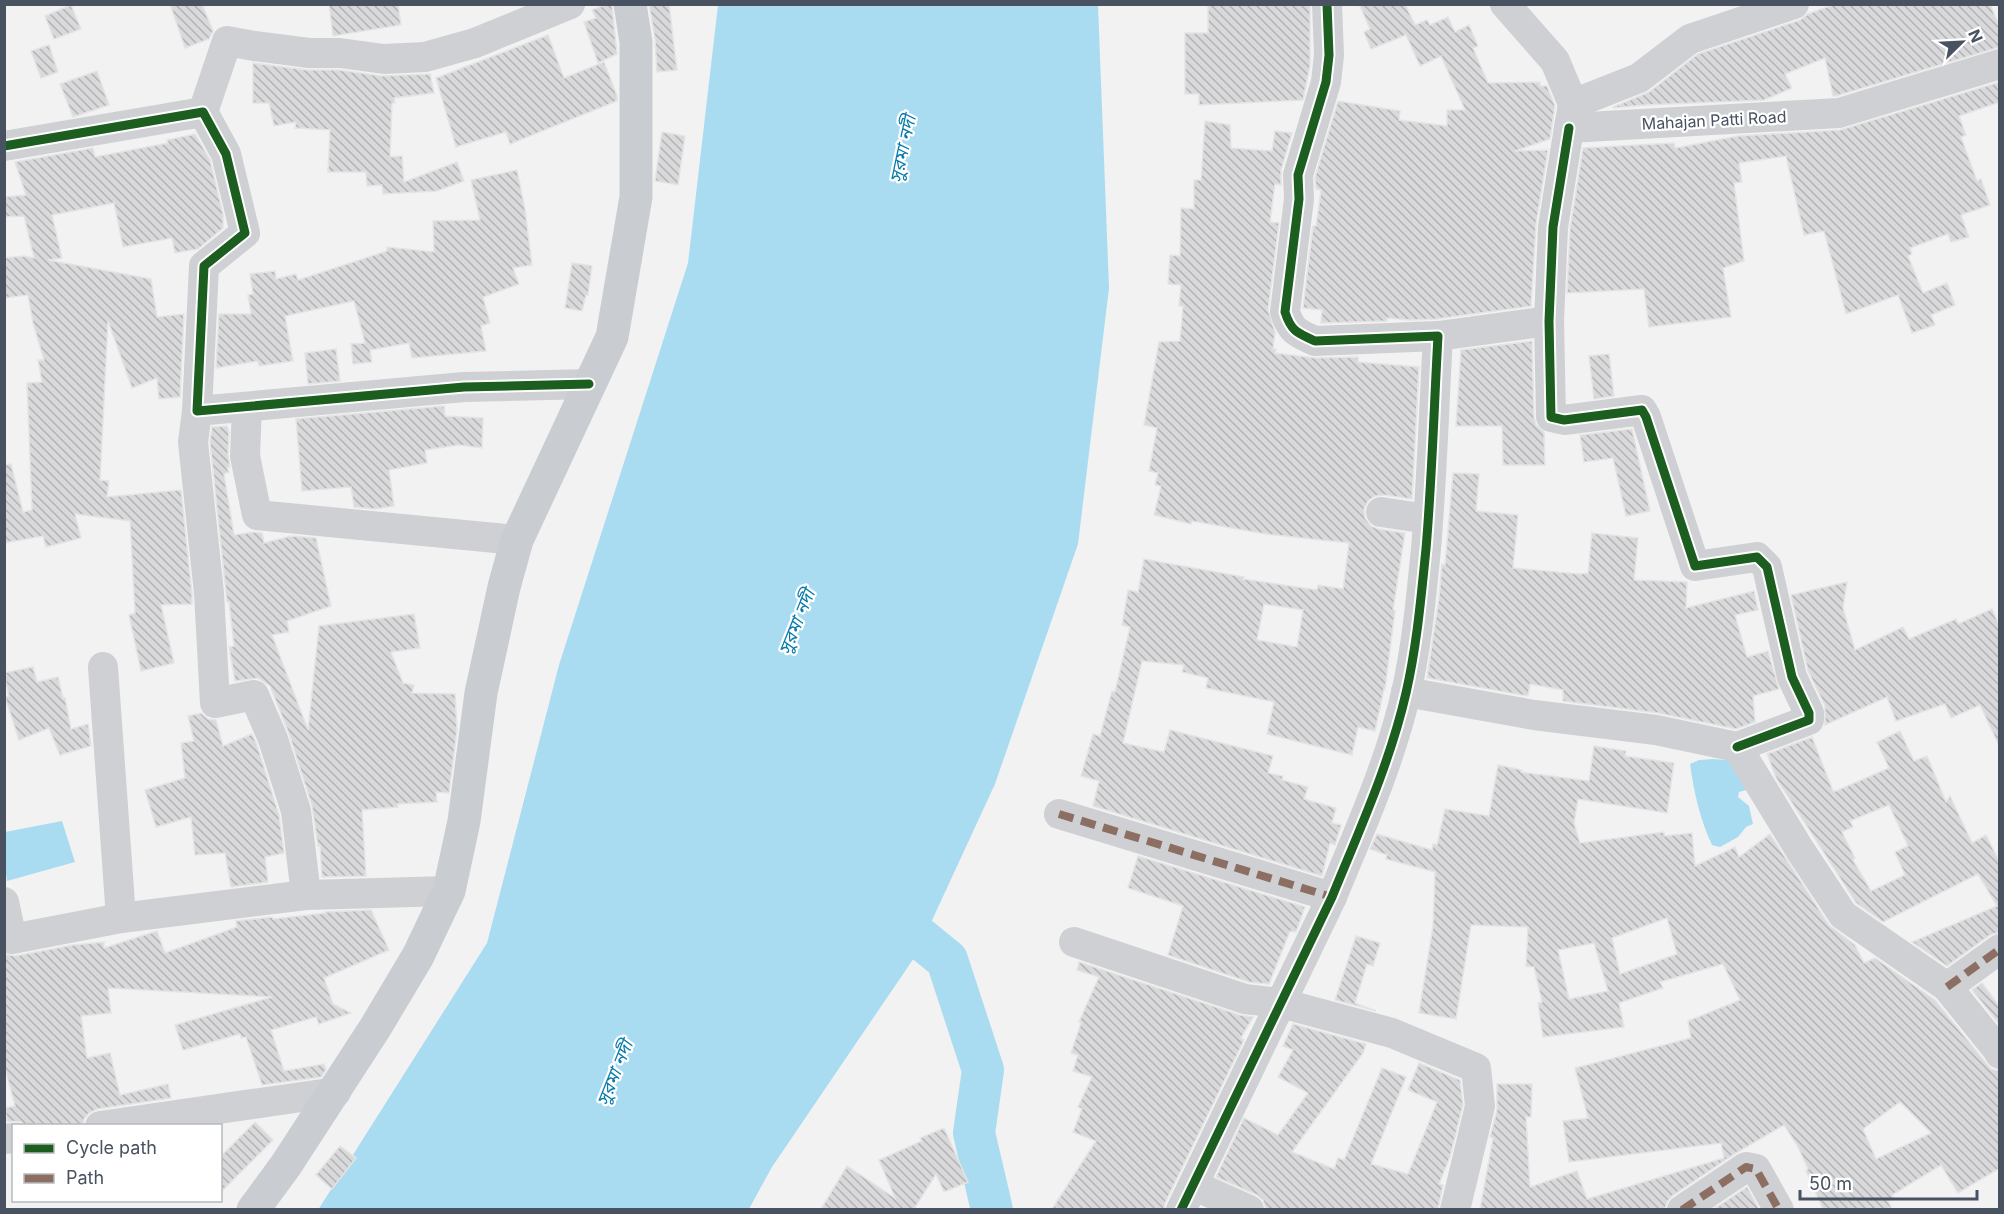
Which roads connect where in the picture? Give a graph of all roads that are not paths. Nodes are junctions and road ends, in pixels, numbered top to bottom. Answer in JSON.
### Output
{"nodes":[{"id":1,"x":570,"y":4,"type":"edge"},
{"id":2,"x":630,"y":4,"type":"edge"},
{"id":3,"x":1327,"y":4,"type":"edge"},
{"id":4,"x":1505,"y":4,"type":"edge"},
{"id":5,"x":1794,"y":4,"type":"edge"},
{"id":6,"x":2000,"y":64,"type":"edge"},
{"id":7,"x":203,"y":112,"type":"junction"},
{"id":8,"x":1571,"y":116,"type":"junction"},
{"id":9,"x":4,"y":146,"type":"edge"},
{"id":10,"x":1549,"y":321,"type":"junction"},
{"id":11,"x":1438,"y":336,"type":"junction"},
{"id":12,"x":589,"y":384,"type":"junction"},
{"id":13,"x":247,"y":407,"type":"junction"},
{"id":14,"x":197,"y":411,"type":"junction"},
{"id":15,"x":1382,"y":512,"type":"dead end"},
{"id":16,"x":1428,"y":519,"type":"junction"},
{"id":17,"x":517,"y":540,"type":"junction"},
{"id":18,"x":103,"y":667,"type":"dead end"},
{"id":19,"x":1407,"y":692,"type":"junction"},
{"id":20,"x":1737,"y":747,"type":"junction"},
{"id":21,"x":1059,"y":814,"type":"dead end"},
{"id":22,"x":449,"y":891,"type":"junction"},
{"id":23,"x":306,"y":895,"type":"junction"},
{"id":24,"x":1332,"y":897,"type":"junction"},
{"id":25,"x":4,"y":902,"type":"edge"},
{"id":26,"x":121,"y":918,"type":"junction"},
{"id":27,"x":1074,"y":942,"type":"dead end"},
{"id":28,"x":2000,"y":949,"type":"edge"},
{"id":29,"x":1947,"y":987,"type":"junction"},
{"id":30,"x":1281,"y":1003,"type":"junction"},
{"id":31,"x":2000,"y":1054,"type":"edge"},
{"id":32,"x":336,"y":1092,"type":"junction"},
{"id":33,"x":107,"y":1124,"type":"edge"},
{"id":34,"x":286,"y":1165,"type":"junction"},
{"id":35,"x":1187,"y":1197,"type":"edge"},
{"id":36,"x":231,"y":1209,"type":"edge"},
{"id":37,"x":253,"y":1209,"type":"edge"},
{"id":38,"x":1249,"y":1209,"type":"edge"},
{"id":39,"x":1455,"y":1209,"type":"edge"},
{"id":40,"x":1682,"y":1209,"type":"edge"},
{"id":41,"x":1779,"y":1209,"type":"edge"}],
"edges":[{"from":1,"to":7,"type":"street"},
{"from":2,"to":12,"type":"main road"},
{"from":3,"to":11,"type":"street"},
{"from":4,"to":8,"type":"street"},
{"from":5,"to":8,"type":"street"},
{"from":6,"to":8,"type":"street","name":"Mahajan Patti Road"},
{"from":7,"to":9,"type":"street"},
{"from":7,"to":14,"type":"street"},
{"from":8,"to":10,"type":"street"},
{"from":10,"to":11,"type":"street"},
{"from":10,"to":20,"type":"street"},
{"from":11,"to":16,"type":"street"},
{"from":12,"to":13,"type":"street"},
{"from":12,"to":17,"type":"main road"},
{"from":13,"to":14,"type":"street"},
{"from":13,"to":17,"type":"street"},
{"from":14,"to":23,"type":"street"},
{"from":15,"to":16,"type":"street"},
{"from":16,"to":19,"type":"street"},
{"from":17,"to":22,"type":"main road"},
{"from":18,"to":26,"type":"street"},
{"from":19,"to":20,"type":"street"},
{"from":19,"to":24,"type":"street"},
{"from":20,"to":29,"type":"street"},
{"from":21,"to":24,"type":"street"},
{"from":22,"to":23,"type":"street"},
{"from":22,"to":32,"type":"main road"},
{"from":23,"to":26,"type":"street"},
{"from":24,"to":30,"type":"street"},
{"from":25,"to":26,"type":"street"},
{"from":27,"to":30,"type":"street"},
{"from":28,"to":29,"type":"street"},
{"from":29,"to":31,"type":"street"},
{"from":30,"to":35,"type":"street"},
{"from":30,"to":39,"type":"street"},
{"from":32,"to":33,"type":"street"},
{"from":32,"to":34,"type":"main road"},
{"from":34,"to":36,"type":"main road"},
{"from":34,"to":37,"type":"main road"},
{"from":35,"to":38,"type":"street"},
{"from":40,"to":41,"type":"street"}]}
